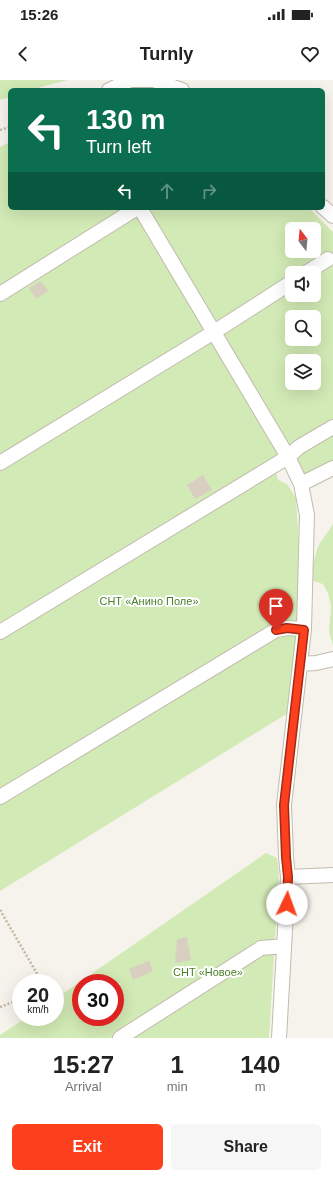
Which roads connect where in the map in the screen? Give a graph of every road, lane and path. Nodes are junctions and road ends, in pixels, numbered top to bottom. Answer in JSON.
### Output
{"nodes":[{"id":1,"x":113,"y":88,"type":"edge"},
{"id":2,"x":178,"y":88,"type":"edge"},
{"id":3,"x":325,"y":209,"type":"edge"},
{"id":4,"x":134,"y":210,"type":"edge"},
{"id":5,"x":141,"y":210,"type":"edge"},
{"id":6,"x":333,"y":216,"type":"edge"},
{"id":7,"x":328,"y":259,"type":"dead end"},
{"id":8,"x":317,"y":266,"type":"edge"},
{"id":9,"x":285,"y":286,"type":"edge"},
{"id":10,"x":0,"y":294,"type":"edge"},
{"id":11,"x":214,"y":332,"type":"junction"},
{"id":12,"x":333,"y":426,"type":"edge"},
{"id":13,"x":288,"y":457,"type":"junction"},
{"id":14,"x":0,"y":463,"type":"edge"},
{"id":15,"x":333,"y":468,"type":"edge"},
{"id":16,"x":301,"y":484,"type":"junction"},
{"id":17,"x":304,"y":630,"type":"junction"},
{"id":18,"x":0,"y":632,"type":"edge"},
{"id":19,"x":333,"y":659,"type":"edge"},
{"id":20,"x":300,"y":664,"type":"junction"},
{"id":21,"x":0,"y":797,"type":"edge"},
{"id":22,"x":333,"y":874,"type":"edge"},
{"id":23,"x":288,"y":877,"type":"junction"},
{"id":24,"x":0,"y":910,"type":"edge"},
{"id":25,"x":284,"y":946,"type":"junction"},
{"id":26,"x":37,"y":974,"type":"edge"},
{"id":27,"x":12,"y":1002,"type":"edge"},
{"id":28,"x":0,"y":1007,"type":"edge"},
{"id":29,"x":120,"y":1038,"type":"edge"},
{"id":30,"x":279,"y":1038,"type":"edge"}],
"edges":[{"from":1,"to":2,"type":"street"},
{"from":3,"to":6,"type":"street"},
{"from":4,"to":10,"type":"street"},
{"from":5,"to":11,"type":"street"},
{"from":7,"to":8,"type":"street"},
{"from":9,"to":11,"type":"street"},
{"from":11,"to":13,"type":"street"},
{"from":11,"to":14,"type":"street"},
{"from":12,"to":13,"type":"street"},
{"from":13,"to":16,"type":"street"},
{"from":13,"to":18,"type":"street"},
{"from":15,"to":16,"type":"street"},
{"from":16,"to":17,"type":"street"},
{"from":17,"to":20,"type":"street"},
{"from":17,"to":21,"type":"street"},
{"from":19,"to":20,"type":"street"},
{"from":20,"to":23,"type":"street"},
{"from":22,"to":23,"type":"street"},
{"from":23,"to":25,"type":"street"},
{"from":24,"to":26,"type":"path"},
{"from":25,"to":29,"type":"street"},
{"from":25,"to":30,"type":"street"},
{"from":27,"to":28,"type":"path"}]}
